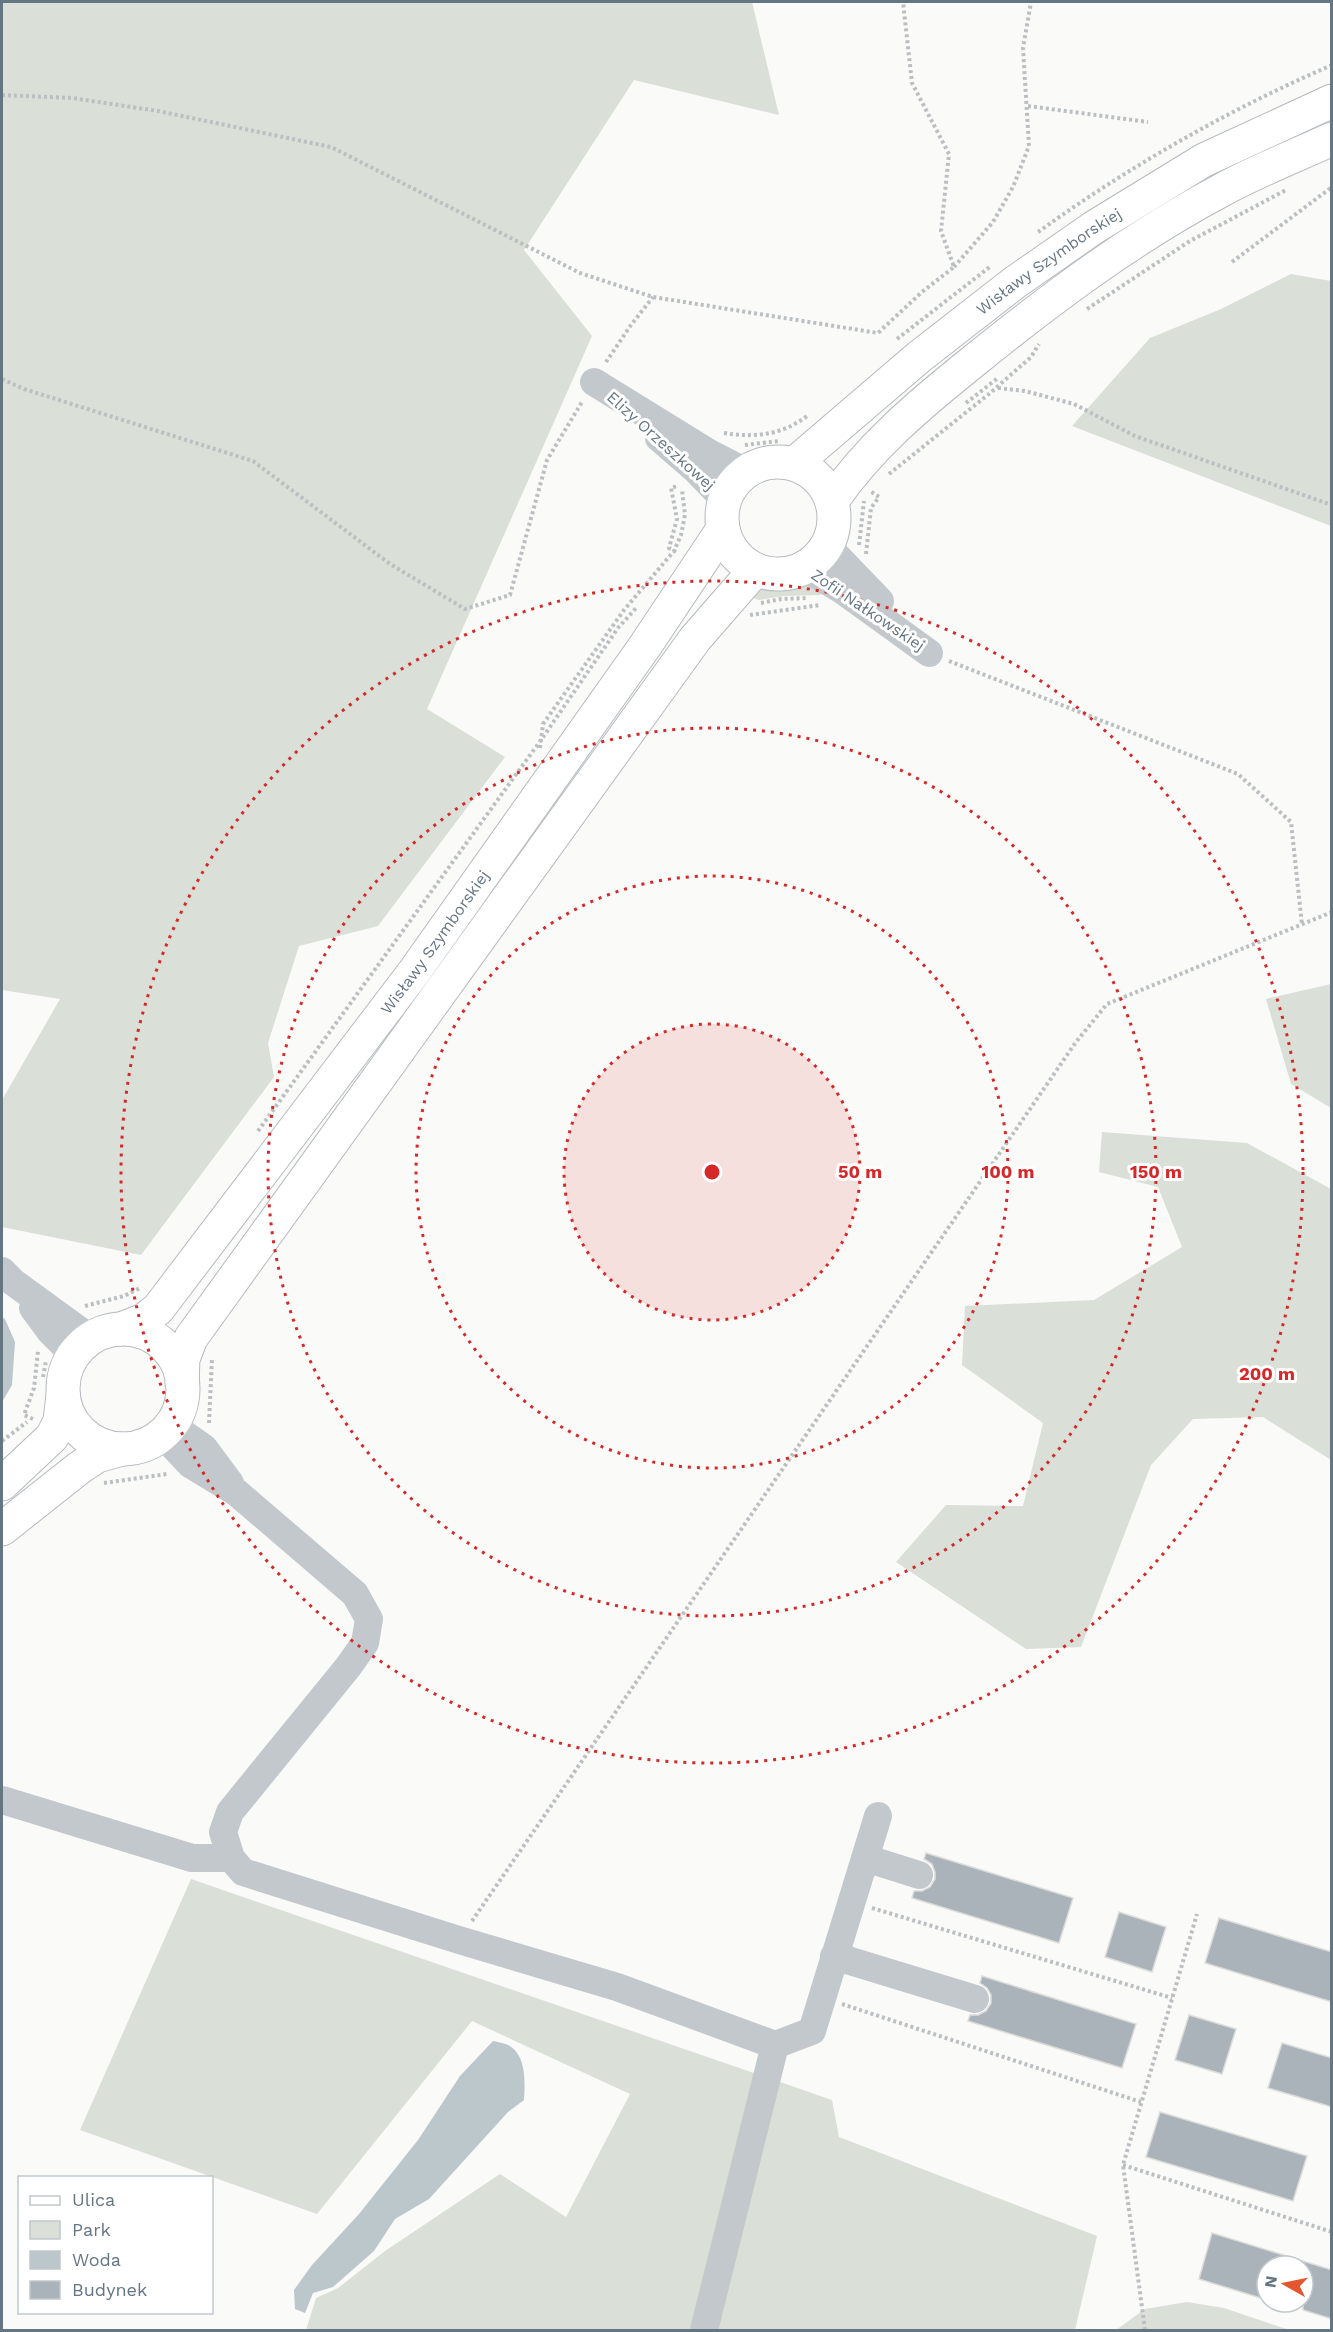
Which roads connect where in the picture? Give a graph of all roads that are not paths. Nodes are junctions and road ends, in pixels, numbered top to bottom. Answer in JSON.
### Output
{"nodes":[{"id":1,"x":1332,"y":100,"type":"edge"},
{"id":2,"x":1332,"y":139,"type":"edge"},
{"id":3,"x":794,"y":464,"type":"junction"},
{"id":4,"x":746,"y":472,"type":"junction"},
{"id":5,"x":832,"y":501,"type":"junction"},
{"id":6,"x":724,"y":514,"type":"junction"},
{"id":7,"x":755,"y":570,"type":"junction"},
{"id":8,"x":814,"y":570,"type":"junction"},
{"id":9,"x":929,"y":652,"type":"road end"},
{"id":10,"x":7,"y":1277,"type":"edge"},
{"id":11,"x":94,"y":1328,"type":"junction"},
{"id":12,"x":182,"y":1383,"type":"junction"},
{"id":13,"x":63,"y":1395,"type":"junction"},
{"id":14,"x":166,"y":1429,"type":"junction"},
{"id":15,"x":122,"y":1449,"type":"junction"},
{"id":16,"x":2,"y":1484,"type":"edge"},
{"id":17,"x":2,"y":1529,"type":"edge"},
{"id":18,"x":2,"y":1800,"type":"edge"},
{"id":19,"x":878,"y":1816,"type":"dead end"},
{"id":20,"x":231,"y":1858,"type":"junction"},
{"id":21,"x":865,"y":1858,"type":"junction"},
{"id":22,"x":919,"y":1875,"type":"dead end"},
{"id":23,"x":834,"y":1956,"type":"junction"},
{"id":24,"x":975,"y":1999,"type":"dead end"},
{"id":25,"x":775,"y":2045,"type":"junction"},
{"id":26,"x":704,"y":2331,"type":"edge"}],
"edges":[{"from":1,"to":3,"type":"main road","name":"Wisławy Szymborskiej"},
{"from":2,"to":5,"type":"main road","name":"Wisławy Szymborskiej"},
{"from":3,"to":4,"type":"main road"},
{"from":3,"to":5,"type":"main road"},
{"from":4,"to":6,"type":"main road"},
{"from":4,"to":6,"type":"street","name":"Elizy Orzeszkowej"},
{"from":5,"to":8,"type":"main road"},
{"from":6,"to":7,"type":"main road"},
{"from":6,"to":11,"type":"main road","name":"Wisławy Szymborskiej"},
{"from":7,"to":8,"type":"main road"},
{"from":7,"to":12,"type":"main road"},
{"from":8,"to":9,"type":"street","name":"Zofii Nałkowskiej"},
{"from":10,"to":11,"type":"street"},
{"from":11,"to":12,"type":"main road"},
{"from":11,"to":13,"type":"main road"},
{"from":12,"to":14,"type":"main road"},
{"from":13,"to":15,"type":"main road"},
{"from":13,"to":16,"type":"main road"},
{"from":14,"to":15,"type":"main road"},
{"from":14,"to":20,"type":"street"},
{"from":15,"to":17,"type":"main road"},
{"from":18,"to":20,"type":"street"},
{"from":19,"to":21,"type":"street"},
{"from":20,"to":25,"type":"street"},
{"from":21,"to":22,"type":"street"},
{"from":21,"to":23,"type":"street"},
{"from":23,"to":24,"type":"street"},
{"from":23,"to":25,"type":"street"},
{"from":25,"to":26,"type":"street"}]}
